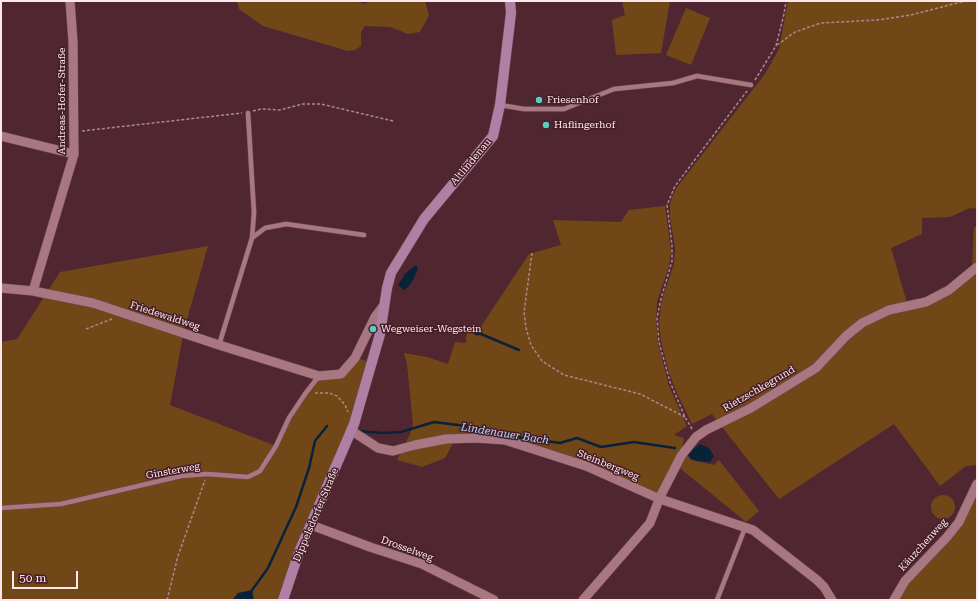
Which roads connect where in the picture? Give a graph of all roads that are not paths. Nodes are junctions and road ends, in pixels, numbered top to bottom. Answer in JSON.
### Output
{"nodes":[{"id":1,"x":70,"y":1,"type":"edge"},
{"id":2,"x":510,"y":1,"type":"edge"},
{"id":3,"x":751,"y":85,"type":"road end"},
{"id":4,"x":500,"y":106,"type":"junction"},
{"id":5,"x":248,"y":113,"type":"road end"},
{"id":6,"x":1,"y":136,"type":"edge"},
{"id":7,"x":74,"y":154,"type":"junction"},
{"id":8,"x":364,"y":235,"type":"dead end"},
{"id":9,"x":252,"y":238,"type":"junction"},
{"id":10,"x":977,"y":268,"type":"edge"},
{"id":11,"x":1,"y":288,"type":"edge"},
{"id":12,"x":33,"y":291,"type":"junction"},
{"id":13,"x":384,"y":305,"type":"junction"},
{"id":14,"x":219,"y":345,"type":"junction"},
{"id":15,"x":319,"y":376,"type":"junction"},
{"id":16,"x":353,"y":428,"type":"junction"},
{"id":17,"x":977,"y":484,"type":"edge"},
{"id":18,"x":660,"y":499,"type":"junction"},
{"id":19,"x":1,"y":508,"type":"edge"},
{"id":20,"x":311,"y":525,"type":"junction"},
{"id":21,"x":745,"y":528,"type":"junction"},
{"id":22,"x":283,"y":600,"type":"edge"},
{"id":23,"x":494,"y":600,"type":"edge"},
{"id":24,"x":584,"y":600,"type":"edge"},
{"id":25,"x":717,"y":600,"type":"edge"},
{"id":26,"x":832,"y":600,"type":"edge"},
{"id":27,"x":894,"y":600,"type":"edge"}],
"edges":[{"from":1,"to":7,"type":"street","name":"Andreas-Hofer-Straße"},
{"from":2,"to":4,"type":"street","name":"Altlindenau"},
{"from":3,"to":4,"type":"lane"},
{"from":4,"to":13,"type":"street","name":"Altlindenau"},
{"from":5,"to":9,"type":"lane"},
{"from":6,"to":7,"type":"street"},
{"from":7,"to":12,"type":"street","name":"Andreas-Hofer-Straße"},
{"from":8,"to":9,"type":"lane"},
{"from":9,"to":14,"type":"lane"},
{"from":10,"to":18,"type":"street","name":"Rietzschkegrund"},
{"from":11,"to":12,"type":"street","name":"Friedewaldweg"},
{"from":12,"to":14,"type":"street","name":"Friedewaldweg"},
{"from":13,"to":15,"type":"street","name":"Altlindenau"},
{"from":13,"to":16,"type":"street","name":"Altlindenau"},
{"from":14,"to":15,"type":"street","name":"Friedewaldweg"},
{"from":15,"to":19,"type":"lane","name":"Ginsterweg"},
{"from":16,"to":18,"type":"street","name":"Steinbergweg"},
{"from":16,"to":20,"type":"street","name":"Dippelsdorfer Straße"},
{"from":17,"to":27,"type":"street","name":"Käuzchenweg"},
{"from":18,"to":21,"type":"street","name":"Steinbergweg"},
{"from":18,"to":24,"type":"street","name":"Rietzschkegrund"},
{"from":20,"to":22,"type":"street","name":"Dippelsdorfer Straße"},
{"from":20,"to":23,"type":"street","name":"Drosselweg"},
{"from":21,"to":25,"type":"lane"},
{"from":21,"to":26,"type":"street","name":"Steinbergweg"}]}
